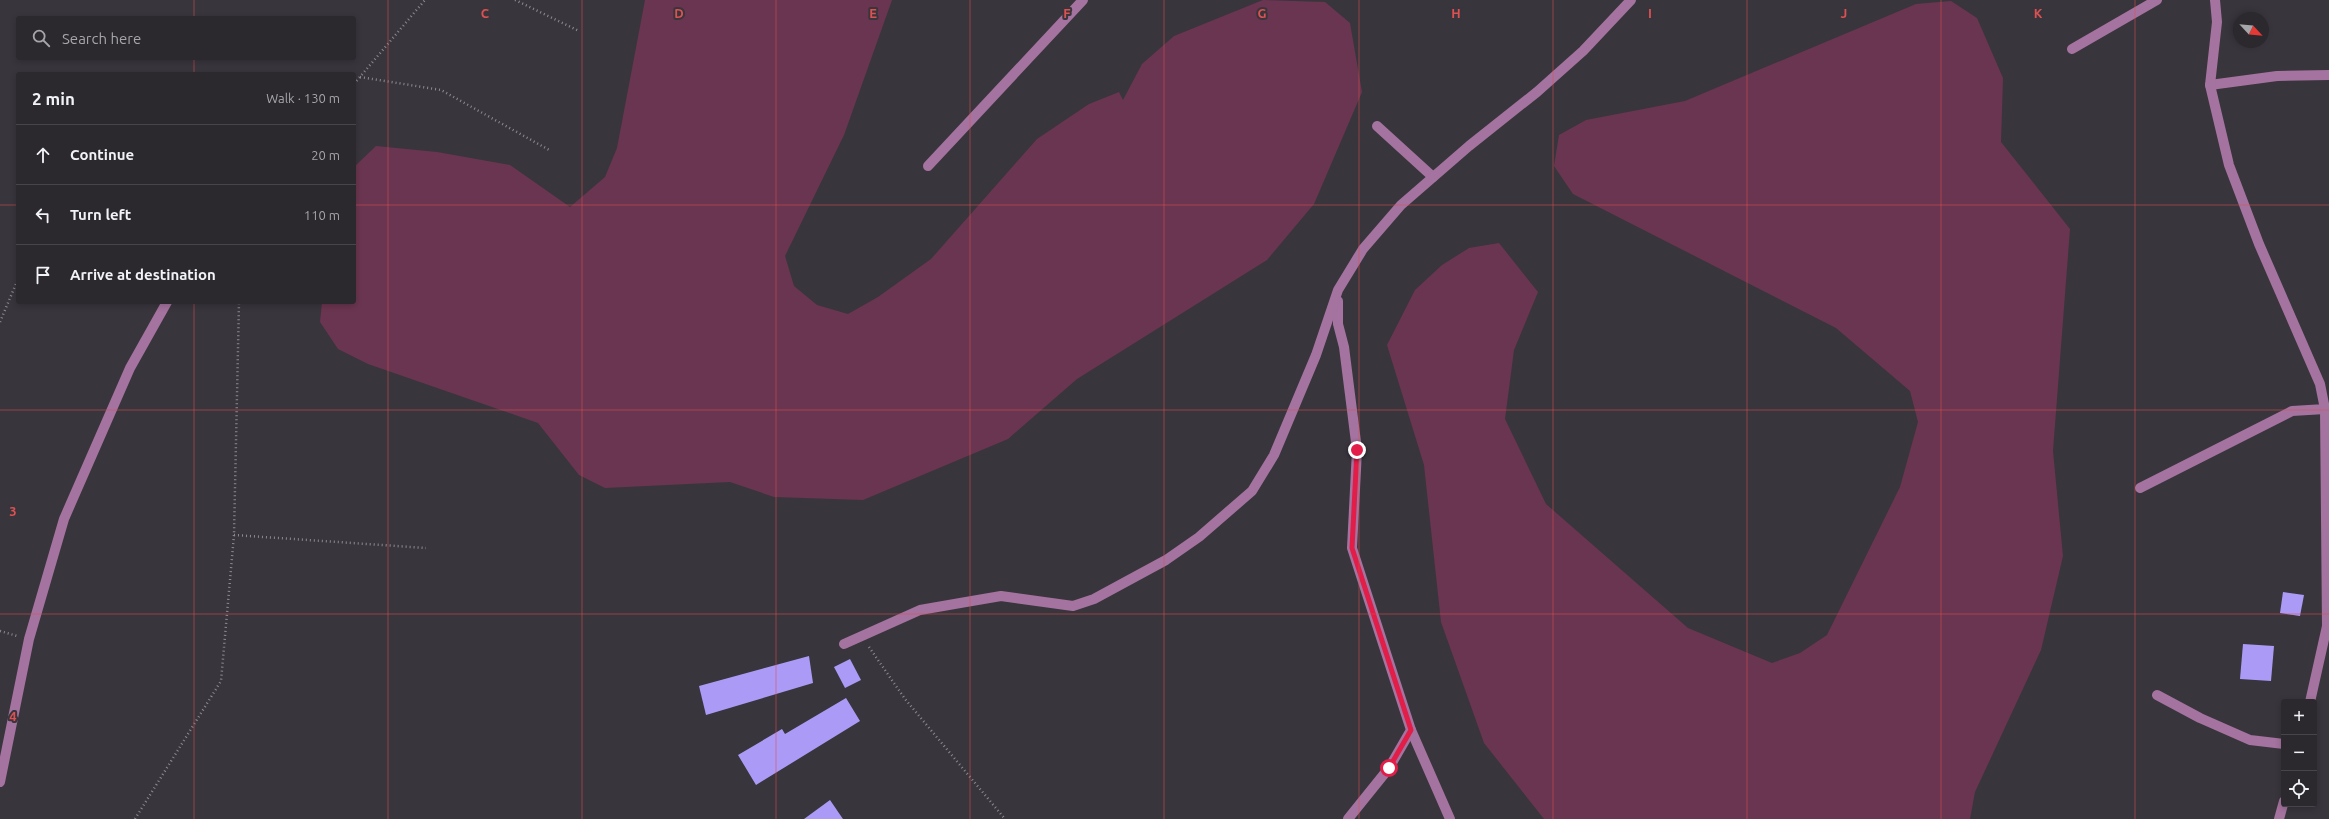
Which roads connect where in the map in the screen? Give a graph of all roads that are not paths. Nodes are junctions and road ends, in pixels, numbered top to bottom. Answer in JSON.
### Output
{"nodes":[{"id":1,"x":1083,"y":0,"type":"edge"},
{"id":2,"x":1631,"y":0,"type":"edge"},
{"id":3,"x":2157,"y":0,"type":"edge"},
{"id":4,"x":2215,"y":0,"type":"edge"},
{"id":5,"x":2072,"y":49,"type":"dead end"},
{"id":6,"x":2329,"y":75,"type":"edge"},
{"id":7,"x":2210,"y":85,"type":"junction"},
{"id":8,"x":1377,"y":126,"type":"dead end"},
{"id":9,"x":928,"y":166,"type":"dead end"},
{"id":10,"x":1433,"y":177,"type":"junction"},
{"id":11,"x":1338,"y":290,"type":"junction"},
{"id":12,"x":165,"y":304,"type":"edge"},
{"id":13,"x":2325,"y":409,"type":"junction"},
{"id":14,"x":2140,"y":488,"type":"dead end"},
{"id":15,"x":844,"y":644,"type":"dead end"},
{"id":16,"x":2157,"y":695,"type":"dead end"},
{"id":17,"x":2311,"y":699,"type":"edge"},
{"id":18,"x":1411,"y":730,"type":"junction"},
{"id":19,"x":2281,"y":744,"type":"edge"},
{"id":20,"x":0,"y":782,"type":"edge"},
{"id":21,"x":2283,"y":807,"type":"edge"},
{"id":22,"x":1348,"y":819,"type":"edge"},
{"id":23,"x":1450,"y":819,"type":"edge"},
{"id":24,"x":2279,"y":819,"type":"edge"}],
"edges":[{"from":1,"to":9,"type":"street"},
{"from":2,"to":10,"type":"street"},
{"from":3,"to":5,"type":"street"},
{"from":4,"to":7,"type":"street"},
{"from":6,"to":7,"type":"street"},
{"from":7,"to":13,"type":"street"},
{"from":8,"to":10,"type":"street"},
{"from":10,"to":11,"type":"street"},
{"from":11,"to":15,"type":"street"},
{"from":11,"to":18,"type":"street"},
{"from":12,"to":20,"type":"street"},
{"from":13,"to":14,"type":"street"},
{"from":13,"to":17,"type":"street"},
{"from":16,"to":19,"type":"street"},
{"from":18,"to":22,"type":"street"},
{"from":18,"to":23,"type":"street"},
{"from":21,"to":24,"type":"street"}]}
